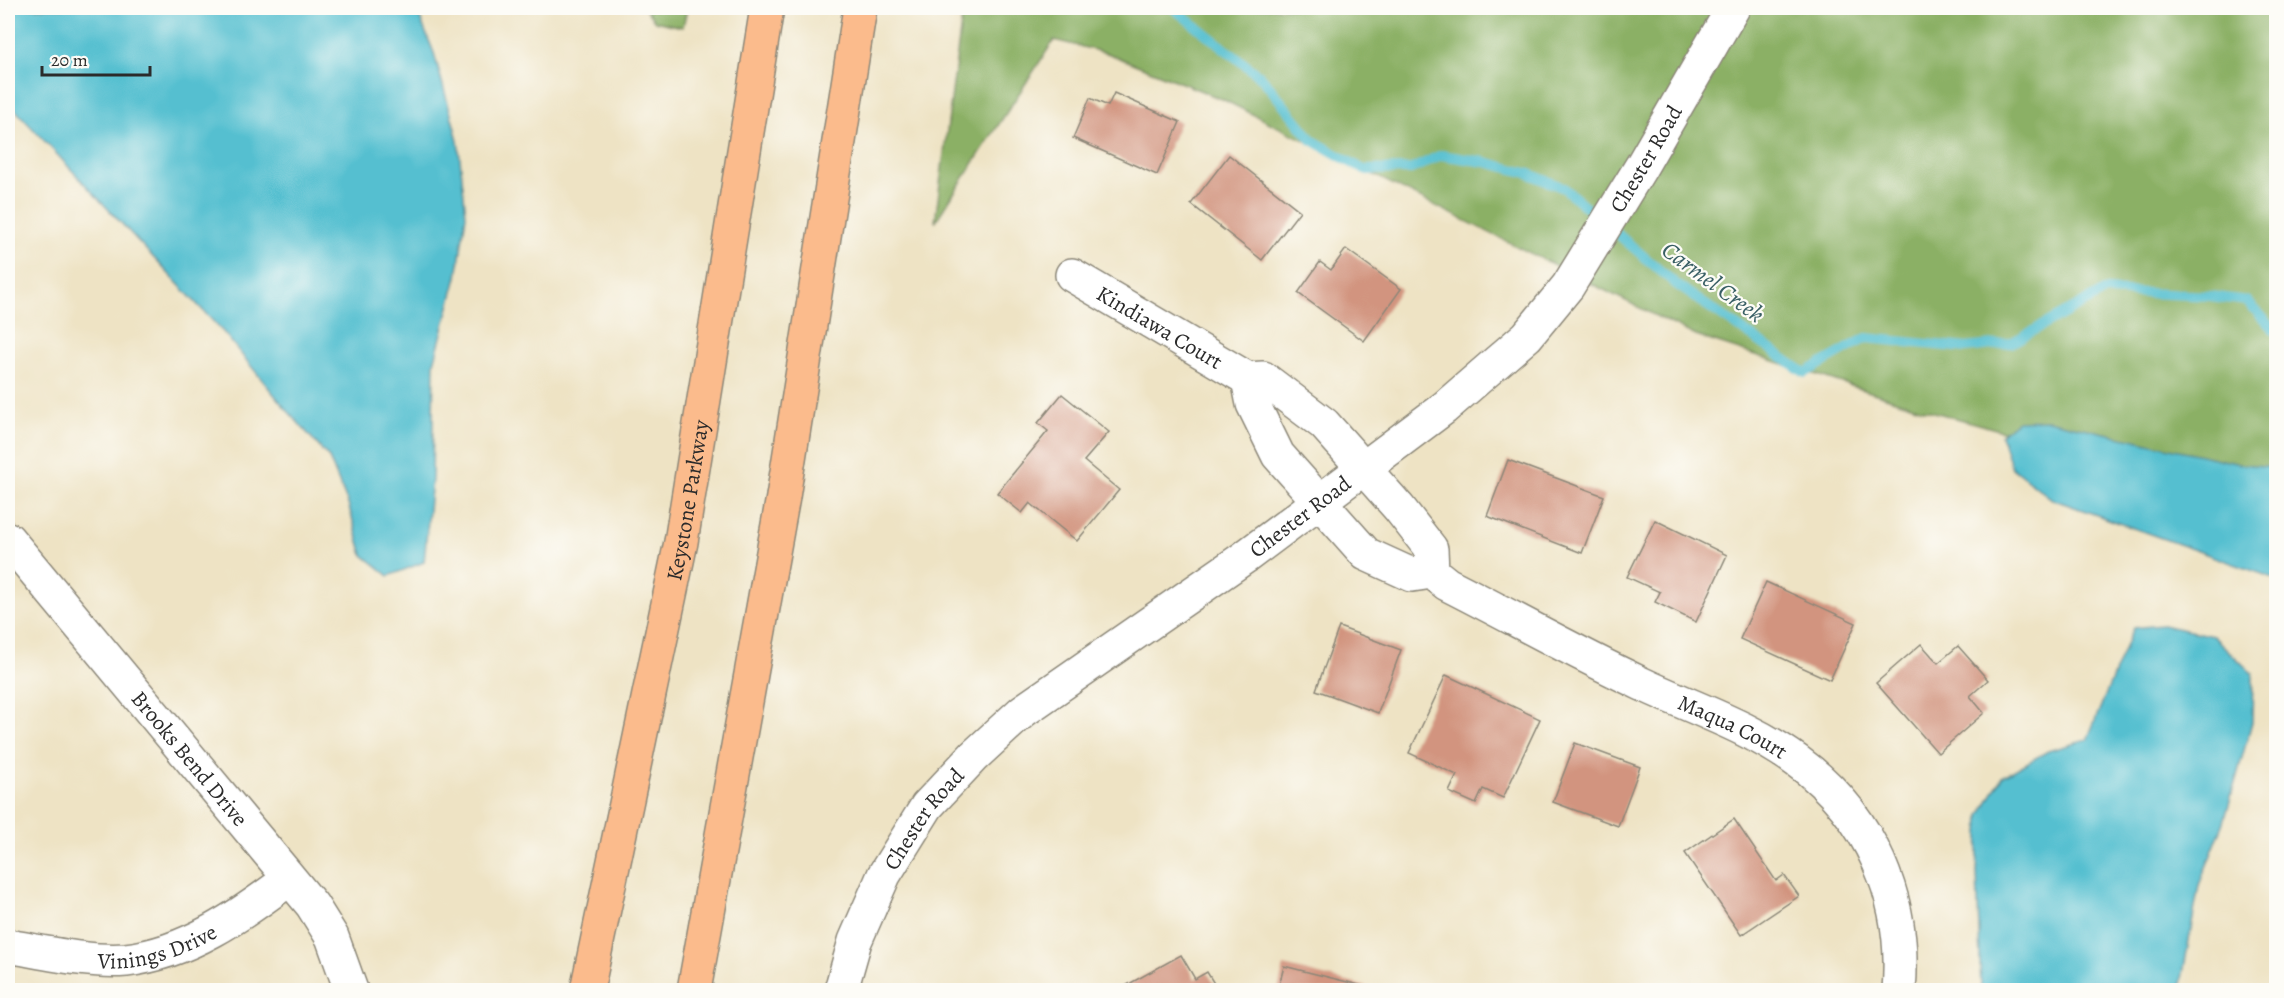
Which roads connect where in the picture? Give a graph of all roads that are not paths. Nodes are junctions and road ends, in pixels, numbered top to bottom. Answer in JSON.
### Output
{"nodes":[{"id":1,"x":767,"y":8,"type":"edge"},
{"id":2,"x":860,"y":8,"type":"edge"},
{"id":3,"x":1733,"y":8,"type":"edge"},
{"id":4,"x":1072,"y":275,"type":"dead end"},
{"id":5,"x":1248,"y":379,"type":"junction"},
{"id":6,"x":1363,"y":467,"type":"junction"},
{"id":7,"x":1317,"y":502,"type":"junction"},
{"id":8,"x":8,"y":539,"type":"edge"},
{"id":9,"x":1432,"y":572,"type":"junction"},
{"id":10,"x":289,"y":879,"type":"junction"},
{"id":11,"x":8,"y":946,"type":"edge"},
{"id":12,"x":351,"y":990,"type":"edge"},
{"id":13,"x":587,"y":990,"type":"edge"},
{"id":14,"x":694,"y":990,"type":"edge"},
{"id":15,"x":841,"y":990,"type":"edge"},
{"id":16,"x":1899,"y":990,"type":"edge"}],
"edges":[{"from":1,"to":13,"type":"highway","name":"Keystone Parkway"},
{"from":2,"to":14,"type":"highway"},
{"from":3,"to":6,"type":"street","name":"Chester Road"},
{"from":4,"to":5,"type":"street","name":"Kindiawa Court"},
{"from":5,"to":6,"type":"street","name":"Kindiawa Court"},
{"from":5,"to":7,"type":"street","name":"Kindiawa Court"},
{"from":6,"to":7,"type":"street","name":"Chester Road"},
{"from":6,"to":9,"type":"street"},
{"from":7,"to":9,"type":"street"},
{"from":7,"to":15,"type":"street","name":"Chester Road"},
{"from":8,"to":10,"type":"street","name":"Brooks Bend Drive"},
{"from":9,"to":16,"type":"street","name":"Maqua Court"},
{"from":10,"to":11,"type":"street","name":"Vinings Drive"},
{"from":10,"to":12,"type":"street","name":"Brooks Bend Drive"}]}
